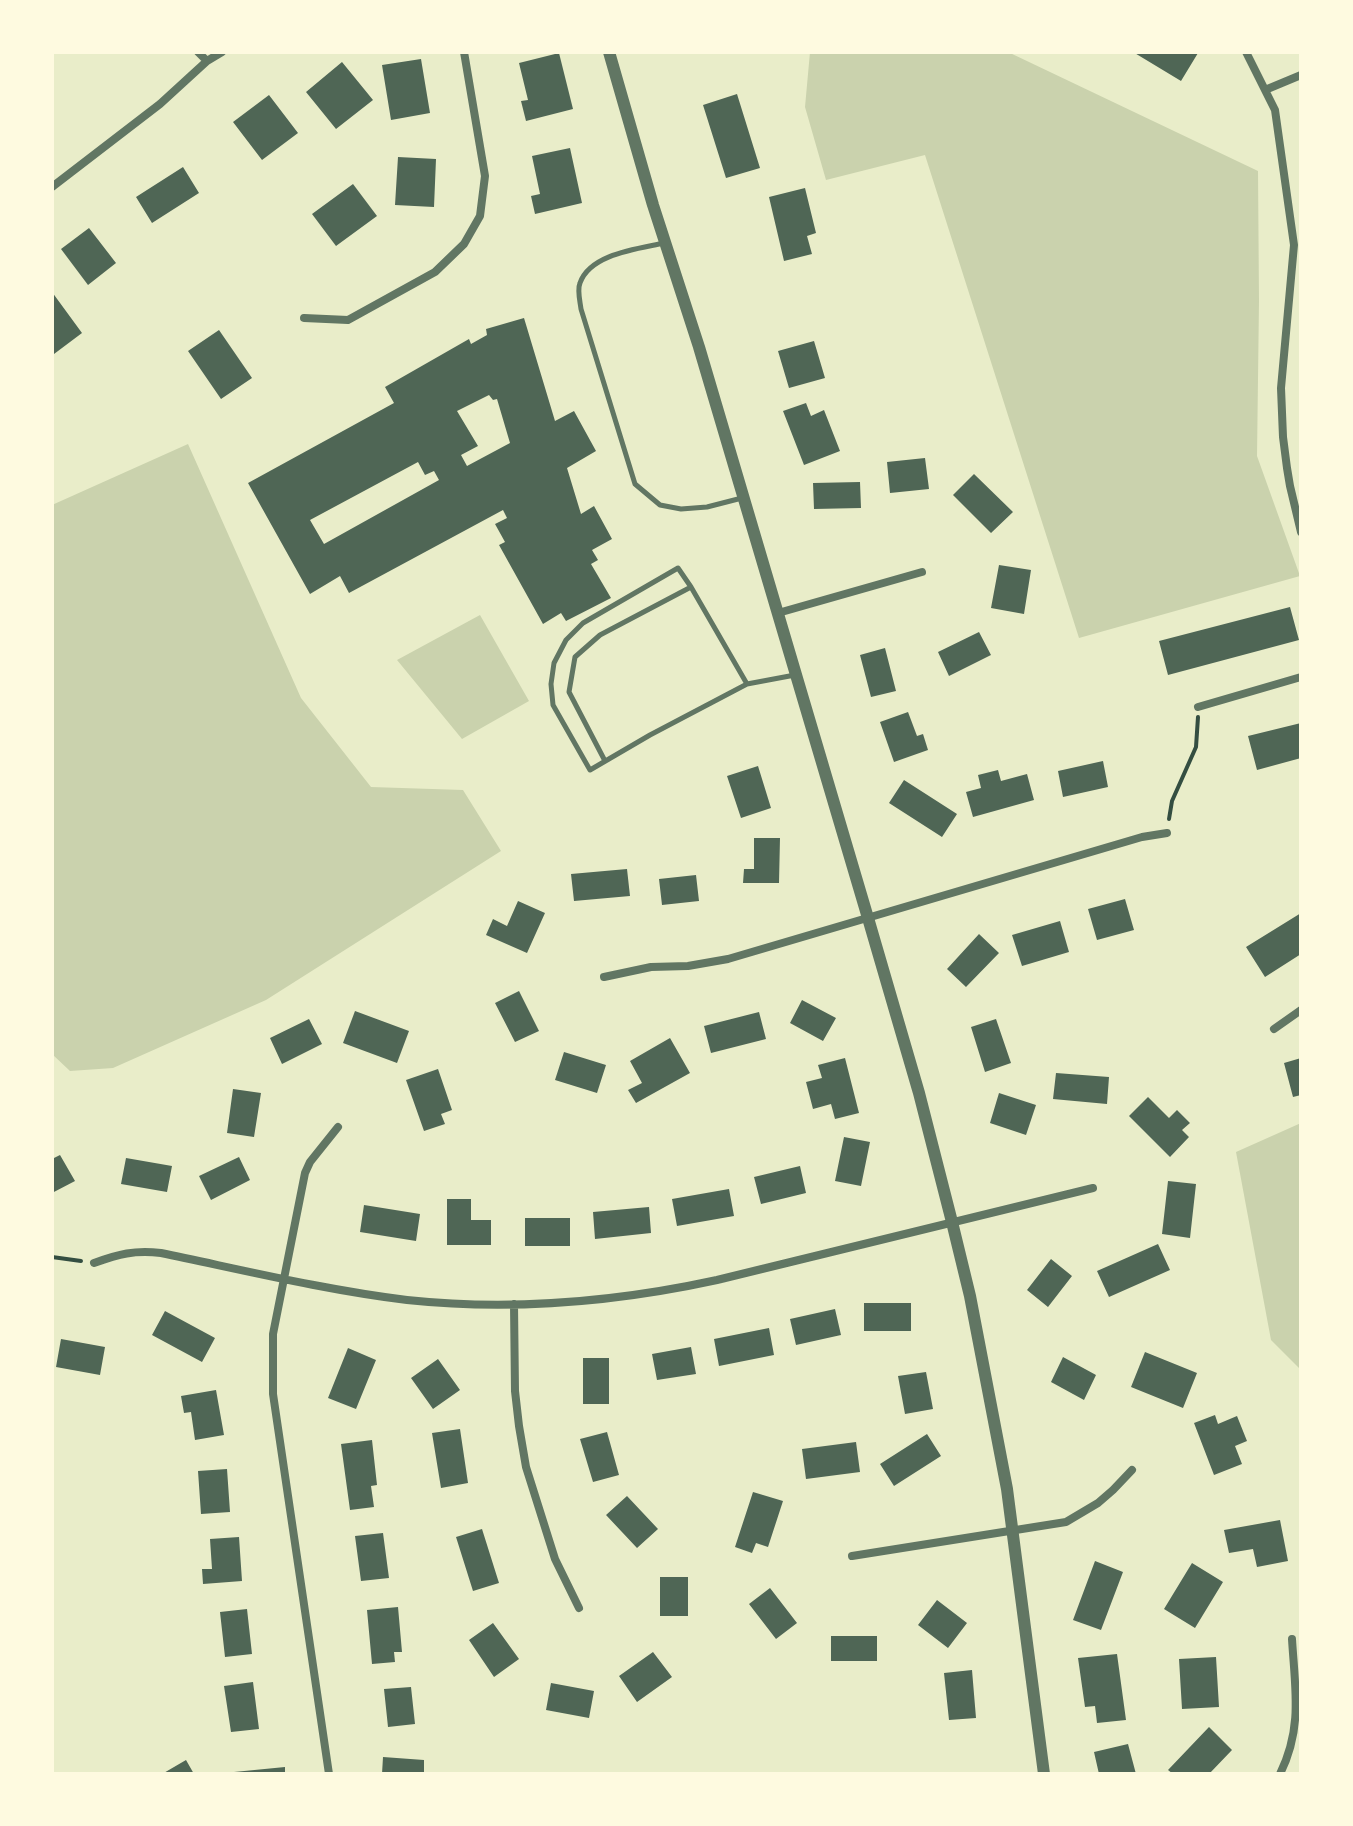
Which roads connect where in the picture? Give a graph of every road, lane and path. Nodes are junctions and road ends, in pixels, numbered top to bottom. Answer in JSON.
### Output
{"nodes":[{"id":1,"x":198,"y":52,"type":"edge"},
{"id":2,"x":222,"y":52,"type":"edge"},
{"id":3,"x":464,"y":52,"type":"edge"},
{"id":4,"x":609,"y":52,"type":"edge"},
{"id":5,"x":1246,"y":52,"type":"edge"},
{"id":6,"x":207,"y":61,"type":"junction"},
{"id":7,"x":1301,"y":75,"type":"edge"},
{"id":8,"x":1265,"y":90,"type":"junction"},
{"id":9,"x":52,"y":187,"type":"edge"},
{"id":10,"x":665,"y":242,"type":"junction"},
{"id":11,"x":304,"y":318,"type":"dead end"},
{"id":12,"x":742,"y":498,"type":"junction"},
{"id":13,"x":1301,"y":532,"type":"edge"},
{"id":14,"x":922,"y":572,"type":"dead end"},
{"id":15,"x":691,"y":587,"type":"junction"},
{"id":16,"x":778,"y":613,"type":"junction"},
{"id":17,"x":796,"y":675,"type":"junction"},
{"id":18,"x":1301,"y":677,"type":"edge"},
{"id":19,"x":747,"y":684,"type":"junction"},
{"id":20,"x":1198,"y":707,"type":"joint"},
{"id":21,"x":605,"y":761,"type":"junction"},
{"id":22,"x":1167,"y":833,"type":"joint"},
{"id":23,"x":868,"y":918,"type":"junction"},
{"id":24,"x":604,"y":977,"type":"dead end"},
{"id":25,"x":1301,"y":1010,"type":"edge"},
{"id":26,"x":1274,"y":1029,"type":"dead end"},
{"id":27,"x":338,"y":1127,"type":"dead end"},
{"id":28,"x":1093,"y":1188,"type":"dead end"},
{"id":29,"x":952,"y":1222,"type":"junction"},
{"id":30,"x":52,"y":1257,"type":"edge"},
{"id":31,"x":94,"y":1263,"type":"joint"},
{"id":32,"x":283,"y":1278,"type":"junction"},
{"id":33,"x":514,"y":1304,"type":"junction"},
{"id":34,"x":1132,"y":1470,"type":"dead end"},
{"id":35,"x":1012,"y":1531,"type":"junction"},
{"id":36,"x":852,"y":1556,"type":"dead end"},
{"id":37,"x":579,"y":1608,"type":"dead end"},
{"id":38,"x":1292,"y":1639,"type":"dead end"},
{"id":39,"x":329,"y":1774,"type":"edge"},
{"id":40,"x":1044,"y":1774,"type":"edge"},
{"id":41,"x":1280,"y":1774,"type":"edge"}],
"edges":[{"from":1,"to":6,"type":"street"},
{"from":2,"to":6,"type":"street"},
{"from":3,"to":11,"type":"street"},
{"from":4,"to":10,"type":"street"},
{"from":5,"to":8,"type":"street"},
{"from":6,"to":9,"type":"street"},
{"from":7,"to":8,"type":"street"},
{"from":8,"to":13,"type":"street"},
{"from":10,"to":12,"type":"street"},
{"from":10,"to":12,"type":"lane"},
{"from":12,"to":16,"type":"street"},
{"from":14,"to":16,"type":"street"},
{"from":15,"to":19,"type":"lane"},
{"from":15,"to":21,"type":"lane"},
{"from":15,"to":21,"type":"lane"},
{"from":16,"to":17,"type":"street"},
{"from":17,"to":19,"type":"lane"},
{"from":17,"to":23,"type":"street"},
{"from":18,"to":20,"type":"street"},
{"from":19,"to":21,"type":"lane"},
{"from":20,"to":22,"type":"path"},
{"from":22,"to":23,"type":"street"},
{"from":23,"to":24,"type":"street"},
{"from":23,"to":29,"type":"street"},
{"from":25,"to":26,"type":"street"},
{"from":27,"to":32,"type":"street"},
{"from":28,"to":29,"type":"street"},
{"from":29,"to":33,"type":"street"},
{"from":29,"to":35,"type":"street"},
{"from":30,"to":31,"type":"path"},
{"from":31,"to":32,"type":"street"},
{"from":32,"to":33,"type":"street"},
{"from":32,"to":39,"type":"street"},
{"from":33,"to":37,"type":"street"},
{"from":34,"to":35,"type":"street"},
{"from":35,"to":36,"type":"street"},
{"from":35,"to":40,"type":"street"},
{"from":38,"to":41,"type":"street"}]}
